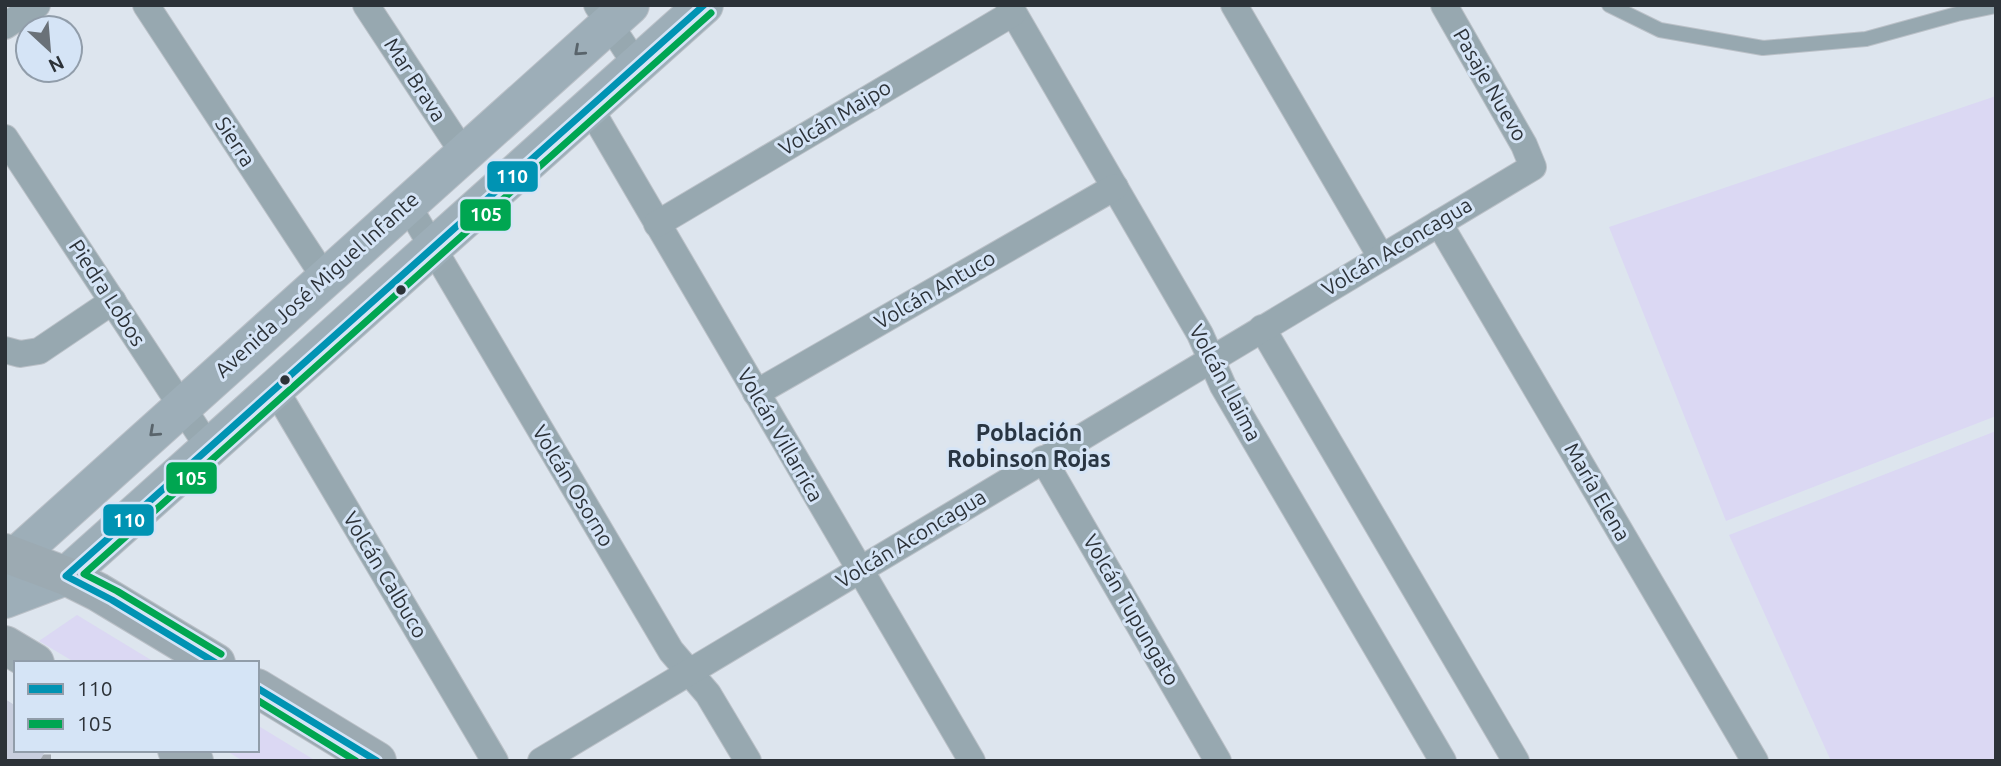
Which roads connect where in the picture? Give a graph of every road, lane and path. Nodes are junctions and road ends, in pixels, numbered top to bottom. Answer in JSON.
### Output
{"nodes":[{"id":1,"x":37,"y":5,"type":"edge"},
{"id":2,"x":146,"y":5,"type":"edge"},
{"id":3,"x":366,"y":5,"type":"edge"},
{"id":4,"x":704,"y":5,"type":"edge"},
{"id":5,"x":1234,"y":5,"type":"edge"},
{"id":6,"x":1444,"y":5,"type":"edge"},
{"id":7,"x":1609,"y":5,"type":"edge"},
{"id":8,"x":1996,"y":6,"type":"edge"},
{"id":9,"x":1011,"y":9,"type":"edge"},
{"id":10,"x":612,"y":11,"type":"edge"},
{"id":11,"x":5,"y":26,"type":"edge"},
{"id":12,"x":637,"y":66,"type":"junction"},
{"id":13,"x":590,"y":108,"type":"junction"},
{"id":14,"x":5,"y":138,"type":"edge"},
{"id":15,"x":464,"y":154,"type":"junction"},
{"id":16,"x":1534,"y":167,"type":"joint"},
{"id":17,"x":1115,"y":187,"type":"junction"},
{"id":18,"x":407,"y":204,"type":"junction"},
{"id":19,"x":1439,"y":223,"type":"junction"},
{"id":20,"x":657,"y":224,"type":"junction"},
{"id":21,"x":433,"y":248,"type":"junction"},
{"id":22,"x":1381,"y":257,"type":"junction"},
{"id":23,"x":325,"y":278,"type":"junction"},
{"id":24,"x":113,"y":301,"type":"junction"},
{"id":25,"x":1262,"y":328,"type":"junction"},
{"id":26,"x":5,"y":350,"type":"edge"},
{"id":27,"x":1211,"y":359,"type":"junction"},
{"id":28,"x":275,"y":389,"type":"junction"},
{"id":29,"x":756,"y":393,"type":"junction"},
{"id":30,"x":182,"y":407,"type":"junction"},
{"id":31,"x":209,"y":448,"type":"junction"},
{"id":32,"x":1043,"y":460,"type":"junction"},
{"id":33,"x":8,"y":558,"type":"edge"},
{"id":34,"x":859,"y":570,"type":"junction"},
{"id":35,"x":66,"y":576,"type":"junction"},
{"id":36,"x":5,"y":599,"type":"edge"},
{"id":37,"x":5,"y":645,"type":"edge"},
{"id":38,"x":32,"y":661,"type":"edge"},
{"id":39,"x":213,"y":661,"type":"edge"},
{"id":40,"x":689,"y":672,"type":"junction"},
{"id":41,"x":259,"y":689,"type":"edge"},
{"id":42,"x":377,"y":761,"type":"edge"},
{"id":43,"x":495,"y":761,"type":"edge"},
{"id":44,"x":541,"y":761,"type":"edge"},
{"id":45,"x":748,"y":761,"type":"edge"},
{"id":46,"x":972,"y":761,"type":"edge"},
{"id":47,"x":1218,"y":761,"type":"edge"},
{"id":48,"x":1443,"y":761,"type":"edge"},
{"id":49,"x":1516,"y":761,"type":"edge"},
{"id":50,"x":1755,"y":761,"type":"edge"}],
"edges":[{"from":1,"to":11,"type":"street"},
{"from":2,"to":23,"type":"street","name":"Sierra"},
{"from":3,"to":15,"type":"street","name":"Mar Brava"},
{"from":4,"to":12,"type":"main road"},
{"from":5,"to":22,"type":"street"},
{"from":6,"to":16,"type":"street","name":"Pasaje Nuevo"},
{"from":7,"to":8,"type":"lane"},
{"from":9,"to":17,"type":"street","name":"Volcán Llaima"},
{"from":9,"to":20,"type":"street","name":"Volcán Maipo"},
{"from":10,"to":12,"type":"street"},
{"from":10,"to":15,"type":"main road","name":"Avenida José Miguel Infante","one_way":true},
{"from":12,"to":13,"type":"main road"},
{"from":13,"to":20,"type":"street","name":"Volcán Villarrica"},
{"from":13,"to":21,"type":"main road"},
{"from":14,"to":24,"type":"street","name":"Piedra Lobos"},
{"from":15,"to":18,"type":"main road","name":"Avenida José Miguel Infante"},
{"from":16,"to":19,"type":"street","name":"Volcán Aconcagua"},
{"from":17,"to":27,"type":"street","name":"Volcán Llaima"},
{"from":17,"to":29,"type":"street","name":"Volcán Antuco"},
{"from":18,"to":21,"type":"street","name":"Volcán Osorno"},
{"from":18,"to":23,"type":"main road","name":"Avenida José Miguel Infante"},
{"from":19,"to":22,"type":"street","name":"Volcán Aconcagua"},
{"from":19,"to":50,"type":"street","name":"María Elena"},
{"from":20,"to":29,"type":"street","name":"Volcán Villarrica"},
{"from":21,"to":28,"type":"main road"},
{"from":21,"to":40,"type":"street","name":"Volcán Osorno"},
{"from":22,"to":25,"type":"street","name":"Volcán Aconcagua"},
{"from":23,"to":30,"type":"main road","name":"Avenida José Miguel Infante"},
{"from":24,"to":26,"type":"street"},
{"from":24,"to":30,"type":"street","name":"Piedra Lobos"},
{"from":25,"to":27,"type":"street","name":"Volcán Aconcagua"},
{"from":25,"to":49,"type":"street"},
{"from":27,"to":32,"type":"street","name":"Volcán Aconcagua"},
{"from":27,"to":48,"type":"street","name":"Volcán Llaima"},
{"from":28,"to":31,"type":"main road"},
{"from":28,"to":43,"type":"street","name":"Volcán Calbuco"},
{"from":29,"to":34,"type":"street","name":"Volcán Villarrica"},
{"from":30,"to":31,"type":"street","name":"Piedra Lobos"},
{"from":30,"to":33,"type":"main road","name":"Avenida José Miguel Infante","one_way":true},
{"from":31,"to":35,"type":"main road"},
{"from":32,"to":34,"type":"street","name":"Volcán Aconcagua"},
{"from":32,"to":47,"type":"street","name":"Volcán Tupungato"},
{"from":33,"to":35,"type":"main road"},
{"from":34,"to":40,"type":"street","name":"Volcán Aconcagua"},
{"from":34,"to":46,"type":"street","name":"Volcán Villarrica"},
{"from":35,"to":36,"type":"main road"},
{"from":35,"to":39,"type":"main road"},
{"from":37,"to":38,"type":"main road"},
{"from":40,"to":44,"type":"street","name":"Volcán Aconcagua"},
{"from":40,"to":45,"type":"street","name":"Volcán Osorno"},
{"from":41,"to":42,"type":"main road"}]}
